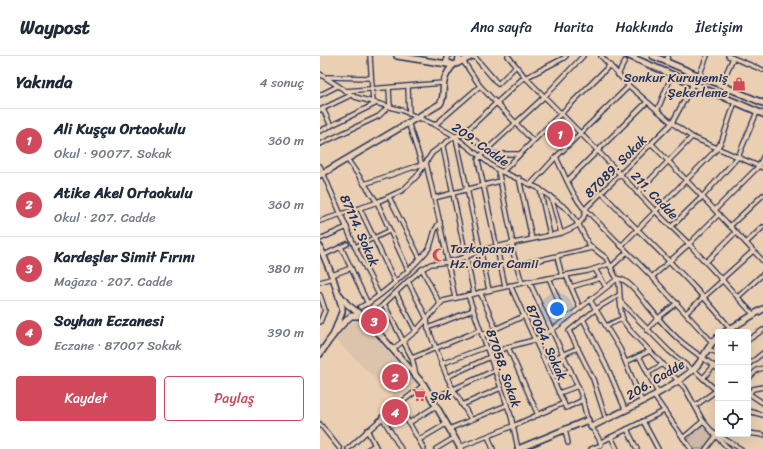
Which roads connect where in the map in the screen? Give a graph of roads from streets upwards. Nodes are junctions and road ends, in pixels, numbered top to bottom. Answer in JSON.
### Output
{"nodes":[{"id":1,"x":370,"y":56,"type":"edge"},
{"id":2,"x":397,"y":56,"type":"edge"},
{"id":3,"x":447,"y":56,"type":"edge"},
{"id":4,"x":459,"y":56,"type":"edge"},
{"id":5,"x":474,"y":56,"type":"edge"},
{"id":6,"x":508,"y":56,"type":"edge"},
{"id":7,"x":566,"y":56,"type":"edge"},
{"id":8,"x":584,"y":56,"type":"edge"},
{"id":9,"x":601,"y":56,"type":"edge"},
{"id":10,"x":629,"y":56,"type":"edge"},
{"id":11,"x":653,"y":56,"type":"edge"},
{"id":12,"x":668,"y":56,"type":"edge"},
{"id":13,"x":706,"y":56,"type":"edge"},
{"id":14,"x":729,"y":57,"type":"edge"},
{"id":15,"x":625,"y":61,"type":"dead end"},
{"id":16,"x":666,"y":62,"type":"junction"},
{"id":17,"x":458,"y":63,"type":"junction"},
{"id":18,"x":610,"y":65,"type":"junction"},
{"id":19,"x":516,"y":66,"type":"junction"},
{"id":20,"x":763,"y":70,"type":"edge"},
{"id":21,"x":320,"y":74,"type":"edge"},
{"id":22,"x":618,"y":75,"type":"junction"},
{"id":23,"x":699,"y":76,"type":"junction"},
{"id":24,"x":326,"y":77,"type":"junction"},
{"id":25,"x":525,"y":77,"type":"junction"},
{"id":26,"x":371,"y":78,"type":"junction"},
{"id":27,"x":670,"y":80,"type":"dead end"},
{"id":28,"x":444,"y":83,"type":"junction"},
{"id":29,"x":693,"y":84,"type":"junction"},
{"id":30,"x":720,"y":85,"type":"junction"},
{"id":31,"x":338,"y":86,"type":"junction"},
{"id":32,"x":480,"y":86,"type":"junction"},
{"id":33,"x":629,"y":86,"type":"junction"},
{"id":34,"x":408,"y":87,"type":"junction"},
{"id":35,"x":389,"y":88,"type":"junction"},
{"id":36,"x":372,"y":89,"type":"junction"},
{"id":37,"x":345,"y":91,"type":"junction"},
{"id":38,"x":320,"y":95,"type":"edge"},
{"id":39,"x":351,"y":95,"type":"junction"},
{"id":40,"x":544,"y":97,"type":"junction"},
{"id":41,"x":647,"y":102,"type":"junction"},
{"id":42,"x":735,"y":102,"type":"junction"},
{"id":43,"x":374,"y":103,"type":"junction"},
{"id":44,"x":496,"y":103,"type":"junction"},
{"id":45,"x":763,"y":103,"type":"edge"},
{"id":46,"x":389,"y":107,"type":"junction"},
{"id":47,"x":321,"y":109,"type":"edge"},
{"id":48,"x":657,"y":111,"type":"junction"},
{"id":49,"x":757,"y":112,"type":"junction"},
{"id":50,"x":561,"y":113,"type":"junction"},
{"id":51,"x":409,"y":114,"type":"junction"},
{"id":52,"x":763,"y":114,"type":"edge"},
{"id":53,"x":416,"y":117,"type":"junction"},
{"id":54,"x":408,"y":122,"type":"junction"},
{"id":55,"x":516,"y":123,"type":"junction"},
{"id":56,"x":672,"y":123,"type":"junction"},
{"id":57,"x":435,"y":125,"type":"junction"},
{"id":58,"x":331,"y":126,"type":"junction"},
{"id":59,"x":320,"y":131,"type":"edge"},
{"id":60,"x":465,"y":133,"type":"junction"},
{"id":61,"x":581,"y":134,"type":"junction"},
{"id":62,"x":455,"y":136,"type":"junction"},
{"id":63,"x":692,"y":137,"type":"junction"},
{"id":64,"x":533,"y":141,"type":"junction"},
{"id":65,"x":320,"y":144,"type":"edge"},
{"id":66,"x":652,"y":144,"type":"junction"},
{"id":67,"x":442,"y":146,"type":"junction"},
{"id":68,"x":717,"y":149,"type":"junction"},
{"id":69,"x":486,"y":150,"type":"junction"},
{"id":70,"x":598,"y":151,"type":"junction"},
{"id":71,"x":520,"y":154,"type":"junction"},
{"id":72,"x":480,"y":156,"type":"junction"},
{"id":73,"x":763,"y":156,"type":"edge"},
{"id":74,"x":556,"y":157,"type":"junction"},
{"id":75,"x":738,"y":157,"type":"junction"},
{"id":76,"x":347,"y":159,"type":"junction"},
{"id":77,"x":669,"y":162,"type":"junction"},
{"id":78,"x":424,"y":164,"type":"junction"},
{"id":79,"x":320,"y":166,"type":"edge"},
{"id":80,"x":761,"y":167,"type":"edge"},
{"id":81,"x":500,"y":171,"type":"junction"},
{"id":82,"x":322,"y":174,"type":"edge"},
{"id":83,"x":620,"y":174,"type":"junction"},
{"id":84,"x":518,"y":178,"type":"junction"},
{"id":85,"x":568,"y":180,"type":"junction"},
{"id":86,"x":686,"y":180,"type":"junction"},
{"id":87,"x":500,"y":181,"type":"junction"},
{"id":88,"x":364,"y":184,"type":"junction"},
{"id":89,"x":531,"y":184,"type":"junction"},
{"id":90,"x":484,"y":185,"type":"junction"},
{"id":91,"x":468,"y":189,"type":"junction"},
{"id":92,"x":540,"y":189,"type":"junction"},
{"id":93,"x":452,"y":193,"type":"junction"},
{"id":94,"x":602,"y":193,"type":"junction"},
{"id":95,"x":638,"y":193,"type":"junction"},
{"id":96,"x":763,"y":195,"type":"edge"},
{"id":97,"x":551,"y":196,"type":"junction"},
{"id":98,"x":389,"y":197,"type":"junction"},
{"id":99,"x":702,"y":197,"type":"junction"},
{"id":100,"x":434,"y":198,"type":"junction"},
{"id":101,"x":758,"y":200,"type":"junction"},
{"id":102,"x":377,"y":202,"type":"junction"},
{"id":103,"x":763,"y":204,"type":"edge"},
{"id":104,"x":360,"y":209,"type":"junction"},
{"id":105,"x":715,"y":210,"type":"junction"},
{"id":106,"x":655,"y":211,"type":"junction"},
{"id":107,"x":586,"y":212,"type":"junction"},
{"id":108,"x":341,"y":214,"type":"junction"},
{"id":109,"x":719,"y":214,"type":"junction"},
{"id":110,"x":320,"y":221,"type":"edge"},
{"id":111,"x":440,"y":222,"type":"junction"},
{"id":112,"x":579,"y":225,"type":"junction"},
{"id":113,"x":730,"y":226,"type":"junction"},
{"id":114,"x":347,"y":227,"type":"junction"},
{"id":115,"x":671,"y":227,"type":"junction"},
{"id":116,"x":763,"y":227,"type":"edge"},
{"id":117,"x":636,"y":230,"type":"junction"},
{"id":118,"x":389,"y":231,"type":"junction"},
{"id":119,"x":736,"y":232,"type":"junction"},
{"id":120,"x":561,"y":233,"type":"junction"},
{"id":121,"x":550,"y":235,"type":"junction"},
{"id":122,"x":374,"y":238,"type":"junction"},
{"id":123,"x":320,"y":239,"type":"edge"},
{"id":124,"x":532,"y":239,"type":"junction"},
{"id":125,"x":513,"y":243,"type":"junction"},
{"id":126,"x":746,"y":243,"type":"junction"},
{"id":127,"x":347,"y":244,"type":"dead end"},
{"id":128,"x":689,"y":244,"type":"junction"},
{"id":129,"x":621,"y":246,"type":"junction"},
{"id":130,"x":320,"y":247,"type":"edge"},
{"id":131,"x":341,"y":247,"type":"junction"},
{"id":132,"x":355,"y":247,"type":"junction"},
{"id":133,"x":497,"y":247,"type":"junction"},
{"id":134,"x":592,"y":248,"type":"junction"},
{"id":135,"x":481,"y":250,"type":"junction"},
{"id":136,"x":753,"y":251,"type":"junction"},
{"id":137,"x":627,"y":252,"type":"junction"},
{"id":138,"x":466,"y":257,"type":"junction"},
{"id":139,"x":557,"y":257,"type":"junction"},
{"id":140,"x":420,"y":258,"type":"junction"},
{"id":141,"x":323,"y":259,"type":"edge"},
{"id":142,"x":763,"y":260,"type":"edge"},
{"id":143,"x":448,"y":262,"type":"junction"},
{"id":144,"x":670,"y":262,"type":"junction"},
{"id":145,"x":706,"y":262,"type":"junction"},
{"id":146,"x":517,"y":265,"type":"junction"},
{"id":147,"x":610,"y":265,"type":"junction"},
{"id":148,"x":351,"y":268,"type":"junction"},
{"id":149,"x":422,"y":269,"type":"junction"},
{"id":150,"x":595,"y":269,"type":"junction"},
{"id":151,"x":408,"y":270,"type":"junction"},
{"id":152,"x":763,"y":274,"type":"edge"},
{"id":153,"x":564,"y":275,"type":"junction"},
{"id":154,"x":333,"y":276,"type":"junction"},
{"id":155,"x":652,"y":277,"type":"junction"},
{"id":156,"x":549,"y":278,"type":"junction"},
{"id":157,"x":601,"y":278,"type":"junction"},
{"id":158,"x":723,"y":280,"type":"junction"},
{"id":159,"x":408,"y":281,"type":"junction"},
{"id":160,"x":529,"y":281,"type":"junction"},
{"id":161,"x":618,"y":281,"type":"junction"},
{"id":162,"x":320,"y":282,"type":"edge"},
{"id":163,"x":395,"y":282,"type":"junction"},
{"id":164,"x":522,"y":282,"type":"junction"},
{"id":165,"x":510,"y":285,"type":"junction"},
{"id":166,"x":505,"y":286,"type":"junction"},
{"id":167,"x":571,"y":287,"type":"junction"},
{"id":168,"x":606,"y":287,"type":"junction"},
{"id":169,"x":489,"y":290,"type":"junction"},
{"id":170,"x":480,"y":292,"type":"junction"},
{"id":171,"x":396,"y":293,"type":"junction"},
{"id":172,"x":339,"y":294,"type":"junction"},
{"id":173,"x":474,"y":294,"type":"junction"},
{"id":174,"x":320,"y":295,"type":"edge"},
{"id":175,"x":379,"y":295,"type":"junction"},
{"id":176,"x":468,"y":295,"type":"junction"},
{"id":177,"x":619,"y":295,"type":"junction"},
{"id":178,"x":738,"y":297,"type":"junction"},
{"id":179,"x":455,"y":298,"type":"junction"},
{"id":180,"x":704,"y":298,"type":"junction"},
{"id":181,"x":590,"y":300,"type":"junction"},
{"id":182,"x":620,"y":300,"type":"junction"},
{"id":183,"x":321,"y":301,"type":"edge"},
{"id":184,"x":677,"y":303,"type":"junction"},
{"id":185,"x":368,"y":304,"type":"junction"},
{"id":186,"x":384,"y":304,"type":"junction"},
{"id":187,"x":440,"y":304,"type":"junction"},
{"id":188,"x":360,"y":307,"type":"joint"},
{"id":189,"x":352,"y":308,"type":"junction"},
{"id":190,"x":580,"y":308,"type":"junction"},
{"id":191,"x":596,"y":309,"type":"junction"},
{"id":192,"x":763,"y":309,"type":"edge"},
{"id":193,"x":473,"y":310,"type":"junction"},
{"id":194,"x":342,"y":312,"type":"junction"},
{"id":195,"x":686,"y":314,"type":"junction"},
{"id":196,"x":753,"y":314,"type":"junction"},
{"id":197,"x":351,"y":316,"type":"junction"},
{"id":198,"x":524,"y":316,"type":"junction"},
{"id":199,"x":365,"y":318,"type":"junction"},
{"id":200,"x":623,"y":318,"type":"junction"},
{"id":201,"x":658,"y":318,"type":"junction"},
{"id":202,"x":427,"y":319,"type":"junction"},
{"id":203,"x":566,"y":319,"type":"junction"},
{"id":204,"x":583,"y":319,"type":"junction"},
{"id":205,"x":320,"y":322,"type":"edge"},
{"id":206,"x":606,"y":326,"type":"junction"},
{"id":207,"x":428,"y":328,"type":"junction"},
{"id":208,"x":496,"y":329,"type":"junction"},
{"id":209,"x":731,"y":329,"type":"edge"},
{"id":210,"x":733,"y":329,"type":"edge"},
{"id":211,"x":480,"y":330,"type":"junction"},
{"id":212,"x":552,"y":330,"type":"junction"},
{"id":213,"x":647,"y":330,"type":"junction"},
{"id":214,"x":763,"y":330,"type":"edge"},
{"id":215,"x":416,"y":332,"type":"junction"},
{"id":216,"x":334,"y":333,"type":"junction"},
{"id":217,"x":482,"y":335,"type":"junction"},
{"id":218,"x":751,"y":338,"type":"edge"},
{"id":219,"x":534,"y":340,"type":"junction"},
{"id":220,"x":715,"y":340,"type":"edge"},
{"id":221,"x":404,"y":342,"type":"junction"},
{"id":222,"x":712,"y":342,"type":"junction"},
{"id":223,"x":486,"y":347,"type":"junction"},
{"id":224,"x":436,"y":348,"type":"junction"},
{"id":225,"x":508,"y":348,"type":"junction"},
{"id":226,"x":578,"y":348,"type":"junction"},
{"id":227,"x":707,"y":349,"type":"junction"},
{"id":228,"x":393,"y":350,"type":"junction"},
{"id":229,"x":650,"y":351,"type":"junction"},
{"id":230,"x":715,"y":352,"type":"edge"},
{"id":231,"x":763,"y":353,"type":"edge"},
{"id":232,"x":320,"y":354,"type":"edge"},
{"id":233,"x":563,"y":354,"type":"junction"},
{"id":234,"x":639,"y":356,"type":"junction"},
{"id":235,"x":490,"y":357,"type":"junction"},
{"id":236,"x":703,"y":357,"type":"junction"},
{"id":237,"x":412,"y":358,"type":"junction"},
{"id":238,"x":545,"y":362,"type":"junction"},
{"id":239,"x":626,"y":362,"type":"junction"},
{"id":240,"x":751,"y":362,"type":"edge"},
{"id":241,"x":441,"y":364,"type":"junction"},
{"id":242,"x":663,"y":364,"type":"junction"},
{"id":243,"x":714,"y":366,"type":"joint"},
{"id":244,"x":763,"y":368,"type":"edge"},
{"id":245,"x":494,"y":370,"type":"junction"},
{"id":246,"x":571,"y":370,"type":"junction"},
{"id":247,"x":693,"y":370,"type":"junction"},
{"id":248,"x":648,"y":373,"type":"junction"},
{"id":249,"x":751,"y":375,"type":"edge"},
{"id":250,"x":416,"y":376,"type":"junction"},
{"id":251,"x":447,"y":377,"type":"junction"},
{"id":252,"x":552,"y":377,"type":"junction"},
{"id":253,"x":703,"y":378,"type":"junction"},
{"id":254,"x":678,"y":380,"type":"junction"},
{"id":255,"x":424,"y":385,"type":"junction"},
{"id":256,"x":578,"y":386,"type":"junction"},
{"id":257,"x":763,"y":387,"type":"edge"},
{"id":258,"x":501,"y":388,"type":"junction"},
{"id":259,"x":715,"y":388,"type":"edge"},
{"id":260,"x":453,"y":389,"type":"junction"},
{"id":261,"x":715,"y":391,"type":"edge"},
{"id":262,"x":751,"y":391,"type":"edge"},
{"id":263,"x":559,"y":393,"type":"junction"},
{"id":264,"x":656,"y":394,"type":"junction"},
{"id":265,"x":751,"y":396,"type":"edge"},
{"id":266,"x":432,"y":399,"type":"junction"},
{"id":267,"x":583,"y":400,"type":"junction"},
{"id":268,"x":642,"y":402,"type":"junction"},
{"id":269,"x":564,"y":403,"type":"junction"},
{"id":270,"x":763,"y":403,"type":"edge"},
{"id":271,"x":398,"y":404,"type":"junction"},
{"id":272,"x":462,"y":405,"type":"junction"},
{"id":273,"x":507,"y":405,"type":"junction"},
{"id":274,"x":436,"y":406,"type":"junction"},
{"id":275,"x":695,"y":406,"type":"junction"},
{"id":276,"x":625,"y":409,"type":"junction"},
{"id":277,"x":664,"y":411,"type":"junction"},
{"id":278,"x":751,"y":413,"type":"edge"},
{"id":279,"x":538,"y":415,"type":"junction"},
{"id":280,"x":763,"y":416,"type":"edge"},
{"id":281,"x":382,"y":417,"type":"junction"},
{"id":282,"x":471,"y":419,"type":"junction"},
{"id":283,"x":606,"y":419,"type":"junction"},
{"id":284,"x":588,"y":420,"type":"junction"},
{"id":285,"x":643,"y":421,"type":"junction"},
{"id":286,"x":703,"y":421,"type":"junction"},
{"id":287,"x":408,"y":423,"type":"junction"},
{"id":288,"x":320,"y":424,"type":"edge"},
{"id":289,"x":446,"y":424,"type":"junction"},
{"id":290,"x":513,"y":426,"type":"junction"},
{"id":291,"x":591,"y":427,"type":"junction"},
{"id":292,"x":449,"y":429,"type":"junction"},
{"id":293,"x":627,"y":429,"type":"junction"},
{"id":294,"x":367,"y":430,"type":"junction"},
{"id":295,"x":565,"y":430,"type":"junction"},
{"id":296,"x":713,"y":432,"type":"junction"},
{"id":297,"x":751,"y":433,"type":"edge"},
{"id":298,"x":763,"y":435,"type":"edge"},
{"id":299,"x":488,"y":436,"type":"junction"},
{"id":300,"x":611,"y":437,"type":"junction"},
{"id":301,"x":454,"y":438,"type":"junction"},
{"id":302,"x":683,"y":438,"type":"junction"},
{"id":303,"x":418,"y":440,"type":"junction"},
{"id":304,"x":601,"y":442,"type":"junction"},
{"id":305,"x":568,"y":443,"type":"dead end"},
{"id":306,"x":376,"y":447,"type":"edge"},
{"id":307,"x":460,"y":448,"type":"edge"},
{"id":308,"x":340,"y":449,"type":"edge"},
{"id":309,"x":348,"y":449,"type":"edge"},
{"id":310,"x":368,"y":449,"type":"edge"},
{"id":311,"x":401,"y":449,"type":"edge"},
{"id":312,"x":424,"y":449,"type":"edge"},
{"id":313,"x":436,"y":449,"type":"edge"},
{"id":314,"x":493,"y":449,"type":"edge"},
{"id":315,"x":518,"y":449,"type":"edge"},
{"id":316,"x":591,"y":449,"type":"edge"},
{"id":317,"x":617,"y":449,"type":"edge"},
{"id":318,"x":637,"y":449,"type":"edge"},
{"id":319,"x":658,"y":449,"type":"edge"},
{"id":320,"x":690,"y":449,"type":"edge"},
{"id":321,"x":706,"y":449,"type":"edge"},
{"id":322,"x":729,"y":449,"type":"edge"},
{"id":323,"x":741,"y":449,"type":"edge"}],
"edges":[{"from":1,"to":26,"type":"street"},
{"from":2,"to":17,"type":"street"},
{"from":3,"to":17,"type":"street"},
{"from":4,"to":17,"type":"street"},
{"from":5,"to":17,"type":"street"},
{"from":5,"to":19,"type":"street"},
{"from":6,"to":19,"type":"street","name":"211. Cadde"},
{"from":7,"to":25,"type":"street"},
{"from":8,"to":40,"type":"street"},
{"from":9,"to":18,"type":"street"},
{"from":10,"to":29,"type":"street"},
{"from":11,"to":16,"type":"street"},
{"from":12,"to":16,"type":"street"},
{"from":13,"to":23,"type":"street"},
{"from":14,"to":20,"type":"street"},
{"from":14,"to":30,"type":"street"},
{"from":15,"to":22,"type":"street"},
{"from":16,"to":23,"type":"street"},
{"from":17,"to":28,"type":"street"},
{"from":17,"to":32,"type":"street"},
{"from":18,"to":22,"type":"street"},
{"from":18,"to":50,"type":"street"},
{"from":19,"to":25,"type":"street","name":"211. Cadde"},
{"from":21,"to":24,"type":"street","name":"209. Cadde"},
{"from":22,"to":33,"type":"street"},
{"from":23,"to":30,"type":"street"},
{"from":24,"to":26,"type":"street"},
{"from":24,"to":31,"type":"street","name":"209. Cadde"},
{"from":25,"to":40,"type":"street","name":"211. Cadde"},
{"from":25,"to":44,"type":"street"},
{"from":26,"to":36,"type":"street"},
{"from":27,"to":48,"type":"street"},
{"from":28,"to":34,"type":"street"},
{"from":28,"to":53,"type":"street"},
{"from":29,"to":42,"type":"street"},
{"from":29,"to":56,"type":"street","name":"87089. Sokak"},
{"from":30,"to":45,"type":"street"},
{"from":31,"to":37,"type":"street","name":"209. Cadde"},
{"from":31,"to":38,"type":"street"},
{"from":32,"to":44,"type":"street"},
{"from":32,"to":57,"type":"street"},
{"from":33,"to":41,"type":"street"},
{"from":33,"to":61,"type":"street"},
{"from":34,"to":35,"type":"street"},
{"from":34,"to":51,"type":"street"},
{"from":35,"to":36,"type":"street"},
{"from":35,"to":46,"type":"street"},
{"from":36,"to":37,"type":"street"},
{"from":36,"to":43,"type":"street"},
{"from":37,"to":39,"type":"street","name":"209. Cadde"},
{"from":39,"to":43,"type":"street","name":"209. Cadde"},
{"from":39,"to":47,"type":"street"},
{"from":40,"to":50,"type":"street","name":"211. Cadde"},
{"from":40,"to":55,"type":"street"},
{"from":41,"to":48,"type":"street"},
{"from":41,"to":70,"type":"street"},
{"from":42,"to":49,"type":"street"},
{"from":42,"to":68,"type":"street"},
{"from":43,"to":46,"type":"street","name":"209. Cadde"},
{"from":43,"to":58,"type":"street"},
{"from":44,"to":55,"type":"street"},
{"from":44,"to":60,"type":"street"},
{"from":46,"to":51,"type":"street","name":"209. Cadde"},
{"from":46,"to":65,"type":"street"},
{"from":47,"to":58,"type":"street"},
{"from":48,"to":56,"type":"street"},
{"from":49,"to":52,"type":"street"},
{"from":49,"to":75,"type":"street"},
{"from":50,"to":61,"type":"street","name":"211. Cadde"},
{"from":50,"to":64,"type":"street"},
{"from":51,"to":53,"type":"street","name":"209. Cadde"},
{"from":53,"to":54,"type":"street"},
{"from":53,"to":57,"type":"street","name":"209. Cadde"},
{"from":54,"to":76,"type":"street"},
{"from":54,"to":78,"type":"street"},
{"from":55,"to":64,"type":"street"},
{"from":55,"to":69,"type":"street"},
{"from":56,"to":63,"type":"street"},
{"from":56,"to":66,"type":"street","name":"87089. Sokak"},
{"from":57,"to":62,"type":"street","name":"209. Cadde"},
{"from":58,"to":59,"type":"street"},
{"from":60,"to":62,"type":"street"},
{"from":60,"to":69,"type":"street"},
{"from":61,"to":70,"type":"street","name":"211. Cadde"},
{"from":61,"to":74,"type":"street"},
{"from":62,"to":67,"type":"street"},
{"from":62,"to":72,"type":"street","name":"209. Cadde"},
{"from":62,"to":91,"type":"street"},
{"from":63,"to":68,"type":"street"},
{"from":63,"to":77,"type":"street"},
{"from":64,"to":71,"type":"street"},
{"from":66,"to":77,"type":"street"},
{"from":66,"to":83,"type":"street","name":"87089. Sokak"},
{"from":67,"to":78,"type":"street"},
{"from":67,"to":93,"type":"street"},
{"from":68,"to":75,"type":"street"},
{"from":68,"to":86,"type":"street"},
{"from":69,"to":71,"type":"street"},
{"from":69,"to":72,"type":"street"},
{"from":70,"to":83,"type":"street","name":"211. Cadde"},
{"from":70,"to":85,"type":"street"},
{"from":71,"to":81,"type":"street"},
{"from":72,"to":81,"type":"street","name":"209. Cadde"},
{"from":72,"to":90,"type":"street"},
{"from":73,"to":80,"type":"street"},
{"from":74,"to":85,"type":"street"},
{"from":74,"to":89,"type":"street"},
{"from":75,"to":80,"type":"street"},
{"from":75,"to":99,"type":"street"},
{"from":76,"to":82,"type":"street"},
{"from":76,"to":88,"type":"street"},
{"from":77,"to":86,"type":"street"},
{"from":77,"to":95,"type":"street"},
{"from":78,"to":88,"type":"street"},
{"from":78,"to":98,"type":"street"},
{"from":78,"to":100,"type":"street"},
{"from":79,"to":82,"type":"street","name":"87114. Sokak"},
{"from":80,"to":105,"type":"street"},
{"from":81,"to":84,"type":"street","name":"209. Cadde"},
{"from":81,"to":87,"type":"street"},
{"from":82,"to":108,"type":"street","name":"87114. Sokak"},
{"from":83,"to":94,"type":"street","name":"87089. Sokak"},
{"from":83,"to":95,"type":"street","name":"211. Cadde"},
{"from":84,"to":89,"type":"street","name":"209. Cadde"},
{"from":84,"to":124,"type":"street"},
{"from":85,"to":107,"type":"street"},
{"from":86,"to":99,"type":"street"},
{"from":86,"to":106,"type":"street"},
{"from":87,"to":90,"type":"street"},
{"from":87,"to":125,"type":"street"},
{"from":88,"to":102,"type":"street"},
{"from":89,"to":92,"type":"street","name":"209. Cadde"},
{"from":90,"to":91,"type":"street"},
{"from":90,"to":133,"type":"street"},
{"from":91,"to":93,"type":"street"},
{"from":91,"to":135,"type":"street"},
{"from":92,"to":97,"type":"street","name":"209. Cadde"},
{"from":92,"to":121,"type":"street"},
{"from":93,"to":100,"type":"street"},
{"from":93,"to":138,"type":"street"},
{"from":94,"to":107,"type":"street","name":"87089. Sokak"},
{"from":94,"to":117,"type":"street"},
{"from":95,"to":106,"type":"street","name":"211. Cadde"},
{"from":96,"to":101,"type":"street"},
{"from":97,"to":112,"type":"street","name":"209. Cadde"},
{"from":97,"to":120,"type":"street"},
{"from":98,"to":102,"type":"street"},
{"from":98,"to":140,"type":"street"},
{"from":99,"to":105,"type":"street"},
{"from":99,"to":115,"type":"street"},
{"from":100,"to":111,"type":"street"},
{"from":101,"to":103,"type":"street"},
{"from":101,"to":113,"type":"street"},
{"from":102,"to":104,"type":"street"},
{"from":102,"to":118,"type":"street"},
{"from":104,"to":108,"type":"street"},
{"from":104,"to":122,"type":"street"},
{"from":105,"to":109,"type":"street"},
{"from":106,"to":115,"type":"street","name":"211. Cadde"},
{"from":106,"to":117,"type":"street"},
{"from":107,"to":112,"type":"street","name":"87089. Sokak"},
{"from":107,"to":129,"type":"street"},
{"from":108,"to":110,"type":"street"},
{"from":108,"to":114,"type":"street","name":"87114. Sokak"},
{"from":109,"to":113,"type":"street"},
{"from":109,"to":128,"type":"street"},
{"from":111,"to":140,"type":"street"},
{"from":111,"to":143,"type":"street"},
{"from":112,"to":120,"type":"street"},
{"from":112,"to":134,"type":"street","name":"209. Cadde"},
{"from":113,"to":119,"type":"street"},
{"from":114,"to":123,"type":"street"},
{"from":114,"to":132,"type":"street","name":"87114. Sokak"},
{"from":115,"to":128,"type":"street","name":"211. Cadde"},
{"from":116,"to":126,"type":"street"},
{"from":117,"to":129,"type":"street"},
{"from":117,"to":144,"type":"street"},
{"from":118,"to":122,"type":"street"},
{"from":118,"to":151,"type":"street"},
{"from":119,"to":126,"type":"street"},
{"from":119,"to":145,"type":"street"},
{"from":120,"to":121,"type":"street"},
{"from":121,"to":124,"type":"street"},
{"from":122,"to":132,"type":"street"},
{"from":122,"to":163,"type":"street"},
{"from":124,"to":125,"type":"street"},
{"from":125,"to":133,"type":"street"},
{"from":125,"to":146,"type":"street"},
{"from":126,"to":136,"type":"street"},
{"from":127,"to":131,"type":"street"},
{"from":128,"to":144,"type":"street"},
{"from":128,"to":145,"type":"street","name":"211. Cadde"},
{"from":129,"to":137,"type":"street"},
{"from":130,"to":141,"type":"street"},
{"from":131,"to":141,"type":"street"},
{"from":131,"to":148,"type":"street"},
{"from":132,"to":175,"type":"street","name":"87114. Sokak"},
{"from":133,"to":135,"type":"street"},
{"from":133,"to":166,"type":"street"},
{"from":134,"to":139,"type":"street"},
{"from":134,"to":147,"type":"street","name":"209. Cadde"},
{"from":135,"to":138,"type":"street"},
{"from":135,"to":169,"type":"street"},
{"from":136,"to":142,"type":"street"},
{"from":136,"to":158,"type":"street"},
{"from":137,"to":147,"type":"street"},
{"from":137,"to":155,"type":"street"},
{"from":138,"to":143,"type":"street"},
{"from":138,"to":173,"type":"street"},
{"from":139,"to":146,"type":"street"},
{"from":139,"to":153,"type":"street"},
{"from":140,"to":151,"type":"street"},
{"from":141,"to":154,"type":"street"},
{"from":143,"to":149,"type":"street"},
{"from":143,"to":179,"type":"street"},
{"from":144,"to":155,"type":"street"},
{"from":144,"to":180,"type":"street"},
{"from":145,"to":158,"type":"street","name":"211. Cadde"},
{"from":146,"to":164,"type":"street"},
{"from":147,"to":150,"type":"street"},
{"from":147,"to":161,"type":"street","name":"209. Cadde"},
{"from":148,"to":154,"type":"street"},
{"from":148,"to":185,"type":"street"},
{"from":149,"to":159,"type":"street"},
{"from":149,"to":187,"type":"street"},
{"from":150,"to":153,"type":"street"},
{"from":150,"to":157,"type":"street"},
{"from":151,"to":163,"type":"street"},
{"from":152,"to":178,"type":"street"},
{"from":153,"to":156,"type":"street"},
{"from":153,"to":167,"type":"street"},
{"from":154,"to":162,"type":"street"},
{"from":154,"to":172,"type":"street"},
{"from":155,"to":184,"type":"street"},
{"from":156,"to":160,"type":"street"},
{"from":156,"to":203,"type":"street"},
{"from":157,"to":167,"type":"street"},
{"from":157,"to":168,"type":"street"},
{"from":158,"to":178,"type":"street","name":"211. Cadde"},
{"from":158,"to":180,"type":"street"},
{"from":159,"to":171,"type":"street"},
{"from":159,"to":202,"type":"street"},
{"from":160,"to":164,"type":"street"},
{"from":160,"to":212,"type":"street"},
{"from":161,"to":168,"type":"street"},
{"from":161,"to":177,"type":"street"},
{"from":161,"to":201,"type":"street"},
{"from":163,"to":175,"type":"street"},
{"from":164,"to":165,"type":"street"},
{"from":165,"to":166,"type":"street"},
{"from":165,"to":198,"type":"street","name":"87064. Sokak"},
{"from":166,"to":169,"type":"street"},
{"from":167,"to":190,"type":"street"},
{"from":168,"to":181,"type":"street"},
{"from":169,"to":170,"type":"street"},
{"from":170,"to":173,"type":"street"},
{"from":170,"to":208,"type":"street"},
{"from":171,"to":186,"type":"street"},
{"from":171,"to":215,"type":"street"},
{"from":172,"to":189,"type":"street"},
{"from":172,"to":194,"type":"street"},
{"from":173,"to":176,"type":"street"},
{"from":174,"to":183,"type":"street"},
{"from":175,"to":185,"type":"street"},
{"from":176,"to":179,"type":"street"},
{"from":176,"to":193,"type":"street","name":"87058. Sokak"},
{"from":177,"to":182,"type":"street"},
{"from":177,"to":191,"type":"street"},
{"from":178,"to":196,"type":"street","name":"211. Cadde"},
{"from":179,"to":187,"type":"street"},
{"from":180,"to":195,"type":"street"},
{"from":180,"to":209,"type":"street"},
{"from":181,"to":190,"type":"street"},
{"from":181,"to":191,"type":"street"},
{"from":182,"to":200,"type":"street"},
{"from":182,"to":213,"type":"street"},
{"from":183,"to":205,"type":"street"},
{"from":184,"to":195,"type":"street"},
{"from":184,"to":201,"type":"street"},
{"from":185,"to":188,"type":"street"},
{"from":186,"to":199,"type":"street"},
{"from":186,"to":221,"type":"street"},
{"from":187,"to":202,"type":"street"},
{"from":188,"to":189,"type":"street"},
{"from":189,"to":194,"type":"street"},
{"from":189,"to":197,"type":"street"},
{"from":189,"to":199,"type":"street"},
{"from":190,"to":203,"type":"street"},
{"from":191,"to":204,"type":"street"},
{"from":191,"to":206,"type":"street"},
{"from":192,"to":196,"type":"street"},
{"from":193,"to":207,"type":"street"},
{"from":193,"to":211,"type":"street","name":"87058. Sokak"},
{"from":194,"to":197,"type":"street"},
{"from":194,"to":216,"type":"street"},
{"from":195,"to":222,"type":"street"},
{"from":196,"to":210,"type":"street"},
{"from":197,"to":199,"type":"street"},
{"from":197,"to":216,"type":"street"},
{"from":198,"to":208,"type":"street"},
{"from":198,"to":219,"type":"street","name":"87064. Sokak"},
{"from":199,"to":228,"type":"street"},
{"from":200,"to":206,"type":"street"},
{"from":200,"to":229,"type":"street"},
{"from":201,"to":213,"type":"street"},
{"from":201,"to":236,"type":"street"},
{"from":202,"to":207,"type":"street"},
{"from":202,"to":215,"type":"street"},
{"from":203,"to":212,"type":"street"},
{"from":204,"to":226,"type":"street"},
{"from":204,"to":276,"type":"street"},
{"from":206,"to":239,"type":"street"},
{"from":207,"to":224,"type":"street"},
{"from":208,"to":217,"type":"street"},
{"from":211,"to":217,"type":"street","name":"87058. Sokak"},
{"from":211,"to":224,"type":"street"},
{"from":212,"to":219,"type":"street"},
{"from":212,"to":233,"type":"street"},
{"from":213,"to":247,"type":"street"},
{"from":214,"to":218,"type":"street"},
{"from":215,"to":221,"type":"street"},
{"from":216,"to":232,"type":"street"},
{"from":217,"to":223,"type":"street","name":"87058. Sokak"},
{"from":219,"to":225,"type":"street"},
{"from":219,"to":238,"type":"street","name":"87064. Sokak"},
{"from":220,"to":222,"type":"street","name":"206. Cadde"},
{"from":221,"to":228,"type":"street"},
{"from":221,"to":237,"type":"street"},
{"from":222,"to":227,"type":"street","name":"206. Cadde"},
{"from":223,"to":235,"type":"street","name":"87058. Sokak"},
{"from":223,"to":241,"type":"street"},
{"from":224,"to":237,"type":"street"},
{"from":224,"to":241,"type":"street"},
{"from":225,"to":235,"type":"street"},
{"from":225,"to":279,"type":"street"},
{"from":226,"to":233,"type":"street"},
{"from":226,"to":283,"type":"street"},
{"from":227,"to":230,"type":"street"},
{"from":227,"to":236,"type":"street","name":"206. Cadde"},
{"from":228,"to":250,"type":"street"},
{"from":229,"to":234,"type":"street"},
{"from":229,"to":242,"type":"street"},
{"from":231,"to":240,"type":"street"},
{"from":233,"to":238,"type":"street"},
{"from":233,"to":246,"type":"street"},
{"from":234,"to":239,"type":"street"},
{"from":234,"to":248,"type":"street"},
{"from":235,"to":245,"type":"street","name":"87058. Sokak"},
{"from":235,"to":251,"type":"street"},
{"from":236,"to":243,"type":"street"},
{"from":236,"to":247,"type":"street","name":"206. Cadde"},
{"from":237,"to":250,"type":"street"},
{"from":238,"to":252,"type":"street","name":"87064. Sokak"},
{"from":239,"to":268,"type":"street"},
{"from":241,"to":251,"type":"street"},
{"from":242,"to":248,"type":"street"},
{"from":242,"to":254,"type":"street"},
{"from":243,"to":253,"type":"street"},
{"from":244,"to":249,"type":"street"},
{"from":245,"to":258,"type":"street","name":"87058. Sokak"},
{"from":245,"to":260,"type":"street"},
{"from":246,"to":252,"type":"street"},
{"from":246,"to":256,"type":"street"},
{"from":247,"to":253,"type":"street"},
{"from":247,"to":254,"type":"street","name":"206. Cadde"},
{"from":248,"to":264,"type":"street"},
{"from":250,"to":255,"type":"street"},
{"from":251,"to":260,"type":"street"},
{"from":252,"to":263,"type":"street","name":"87064. Sokak"},
{"from":253,"to":259,"type":"street"},
{"from":254,"to":264,"type":"street","name":"206. Cadde"},
{"from":254,"to":275,"type":"street"},
{"from":255,"to":266,"type":"street"},
{"from":255,"to":271,"type":"street"},
{"from":256,"to":263,"type":"street"},
{"from":256,"to":267,"type":"street"},
{"from":257,"to":262,"type":"street"},
{"from":258,"to":272,"type":"street"},
{"from":258,"to":273,"type":"street","name":"87058. Sokak"},
{"from":260,"to":266,"type":"street"},
{"from":260,"to":272,"type":"street"},
{"from":261,"to":275,"type":"street"},
{"from":263,"to":269,"type":"street","name":"87064. Sokak"},
{"from":264,"to":268,"type":"street","name":"206. Cadde"},
{"from":264,"to":277,"type":"street"},
{"from":265,"to":270,"type":"street"},
{"from":266,"to":274,"type":"street"},
{"from":267,"to":269,"type":"street","name":"87064. Sokak"},
{"from":267,"to":284,"type":"street"},
{"from":268,"to":276,"type":"street","name":"206. Cadde"},
{"from":269,"to":279,"type":"street"},
{"from":271,"to":281,"type":"street"},
{"from":271,"to":287,"type":"street"},
{"from":272,"to":282,"type":"street"},
{"from":273,"to":282,"type":"street"},
{"from":273,"to":290,"type":"street","name":"87058. Sokak"},
{"from":274,"to":287,"type":"street"},
{"from":274,"to":289,"type":"street"},
{"from":275,"to":286,"type":"street"},
{"from":276,"to":283,"type":"street","name":"206. Cadde"},
{"from":277,"to":285,"type":"street"},
{"from":277,"to":302,"type":"street"},
{"from":278,"to":280,"type":"street"},
{"from":279,"to":290,"type":"street"},
{"from":281,"to":294,"type":"street"},
{"from":281,"to":311,"type":"street"},
{"from":282,"to":292,"type":"street"},
{"from":283,"to":291,"type":"street","name":"206. Cadde"},
{"from":284,"to":291,"type":"street"},
{"from":284,"to":295,"type":"street"},
{"from":285,"to":293,"type":"street"},
{"from":285,"to":319,"type":"street"},
{"from":286,"to":296,"type":"street"},
{"from":286,"to":302,"type":"street"},
{"from":287,"to":303,"type":"street"},
{"from":288,"to":308,"type":"street"},
{"from":289,"to":292,"type":"street"},
{"from":289,"to":303,"type":"street"},
{"from":290,"to":299,"type":"street"},
{"from":290,"to":315,"type":"street","name":"87058. Sokak"},
{"from":291,"to":304,"type":"street"},
{"from":292,"to":301,"type":"street"},
{"from":293,"to":300,"type":"street"},
{"from":293,"to":318,"type":"street"},
{"from":294,"to":306,"type":"street"},
{"from":294,"to":309,"type":"street"},
{"from":295,"to":305,"type":"street"},
{"from":295,"to":315,"type":"street"},
{"from":296,"to":321,"type":"street"},
{"from":296,"to":322,"type":"street"},
{"from":296,"to":323,"type":"street"},
{"from":297,"to":298,"type":"street"},
{"from":299,"to":307,"type":"street"},
{"from":299,"to":314,"type":"street"},
{"from":300,"to":304,"type":"street"},
{"from":300,"to":317,"type":"street"},
{"from":301,"to":307,"type":"street"},
{"from":301,"to":313,"type":"street"},
{"from":302,"to":320,"type":"street"},
{"from":303,"to":312,"type":"street"},
{"from":304,"to":316,"type":"street"},
{"from":306,"to":310,"type":"street"}]}
